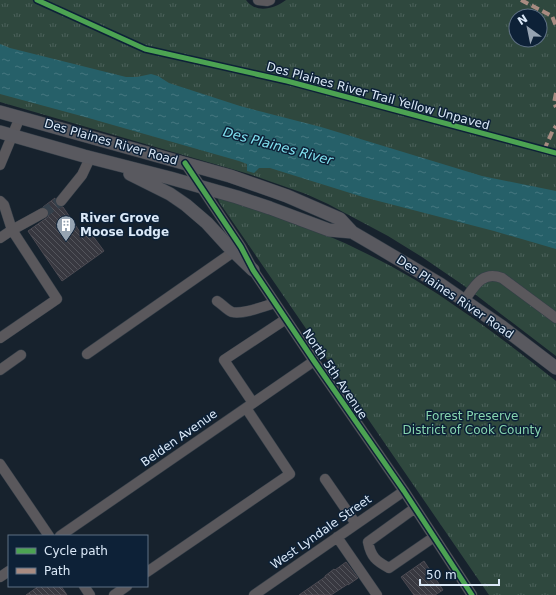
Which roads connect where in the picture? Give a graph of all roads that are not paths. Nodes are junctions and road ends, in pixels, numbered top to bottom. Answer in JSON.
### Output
{"nodes":[{"id":1,"x":0,"y":112,"type":"edge"},
{"id":2,"x":20,"y":117,"type":"junction"},
{"id":3,"x":6,"y":134,"type":"edge"},
{"id":4,"x":90,"y":158,"type":"junction"},
{"id":5,"x":109,"y":163,"type":"junction"},
{"id":6,"x":185,"y":163,"type":"junction"},
{"id":7,"x":0,"y":166,"type":"edge"},
{"id":8,"x":201,"y":187,"type":"junction"},
{"id":9,"x":61,"y":201,"type":"tunnel mouth"},
{"id":10,"x":0,"y":202,"type":"edge"},
{"id":11,"x":43,"y":213,"type":"tunnel mouth"},
{"id":12,"x":12,"y":230,"type":"junction"},
{"id":13,"x":352,"y":232,"type":"junction"},
{"id":14,"x":0,"y":238,"type":"edge"},
{"id":15,"x":237,"y":249,"type":"junction"},
{"id":16,"x":253,"y":270,"type":"joint"},
{"id":17,"x":217,"y":301,"type":"dead end"},
{"id":18,"x":464,"y":301,"type":"junction"},
{"id":19,"x":275,"y":303,"type":"junction"},
{"id":20,"x":556,"y":318,"type":"edge"},
{"id":21,"x":286,"y":319,"type":"junction"},
{"id":22,"x":0,"y":338,"type":"edge"},
{"id":23,"x":88,"y":354,"type":"dead end"},
{"id":24,"x":21,"y":355,"type":"dead end"},
{"id":25,"x":314,"y":361,"type":"junction"},
{"id":26,"x":556,"y":368,"type":"edge"},
{"id":27,"x":0,"y":370,"type":"edge"},
{"id":28,"x":250,"y":405,"type":"junction"},
{"id":29,"x":0,"y":464,"type":"edge"},
{"id":30,"x":325,"y":479,"type":"dead end"},
{"id":31,"x":404,"y":491,"type":"junction"},
{"id":32,"x":415,"y":508,"type":"junction"},
{"id":33,"x":356,"y":524,"type":"junction"},
{"id":34,"x":49,"y":535,"type":"edge"},
{"id":35,"x":61,"y":535,"type":"edge"},
{"id":36,"x":337,"y":537,"type":"junction"},
{"id":37,"x":434,"y":537,"type":"junction"},
{"id":38,"x":148,"y":571,"type":"edge"},
{"id":39,"x":126,"y":587,"type":"edge"},
{"id":40,"x":114,"y":595,"type":"edge"},
{"id":41,"x":254,"y":595,"type":"edge"},
{"id":42,"x":377,"y":595,"type":"edge"},
{"id":43,"x":472,"y":595,"type":"edge"}],
"edges":[{"from":1,"to":2,"type":"main road","name":"Des Plaines River Road"},
{"from":2,"to":3,"type":"street"},
{"from":2,"to":6,"type":"main road","name":"Des Plaines River Road"},
{"from":3,"to":4,"type":"main road","name":"Des Plaines River Road"},
{"from":3,"to":7,"type":"street"},
{"from":4,"to":5,"type":"main road","name":"Des Plaines River Road"},
{"from":4,"to":9,"type":"street"},
{"from":5,"to":8,"type":"main road","name":"Des Plaines River Road"},
{"from":5,"to":15,"type":"main road"},
{"from":6,"to":8,"type":"street"},
{"from":6,"to":13,"type":"main road","name":"Des Plaines River Road"},
{"from":8,"to":13,"type":"main road","name":"Des Plaines River Road"},
{"from":8,"to":15,"type":"street"},
{"from":10,"to":12,"type":"street"},
{"from":11,"to":12,"type":"street"},
{"from":12,"to":14,"type":"street"},
{"from":12,"to":22,"type":"street"},
{"from":13,"to":18,"type":"main road","name":"Des Plaines River Road"},
{"from":15,"to":16,"type":"main road"},
{"from":15,"to":23,"type":"street"},
{"from":16,"to":19,"type":"street","name":"North 5th Avenue"},
{"from":17,"to":19,"type":"street"},
{"from":18,"to":20,"type":"street"},
{"from":18,"to":26,"type":"main road","name":"Des Plaines River Road"},
{"from":19,"to":21,"type":"street","name":"North 5th Avenue"},
{"from":21,"to":25,"type":"street","name":"North 5th Avenue"},
{"from":21,"to":28,"type":"street"},
{"from":24,"to":27,"type":"street"},
{"from":25,"to":28,"type":"street","name":"Belden Avenue"},
{"from":25,"to":31,"type":"street","name":"North 5th Avenue"},
{"from":28,"to":35,"type":"street","name":"Belden Avenue"},
{"from":28,"to":38,"type":"street"},
{"from":29,"to":34,"type":"street"},
{"from":30,"to":33,"type":"street"},
{"from":31,"to":32,"type":"street","name":"North 5th Avenue"},
{"from":31,"to":33,"type":"street","name":"West Lyndale Street"},
{"from":32,"to":37,"type":"street","name":"North 5th Avenue"},
{"from":32,"to":37,"type":"street"},
{"from":33,"to":36,"type":"street","name":"West Lyndale Street"},
{"from":36,"to":41,"type":"street","name":"West Lyndale Street"},
{"from":36,"to":42,"type":"street"},
{"from":37,"to":43,"type":"street","name":"North 5th Avenue"},
{"from":39,"to":40,"type":"street"}]}
